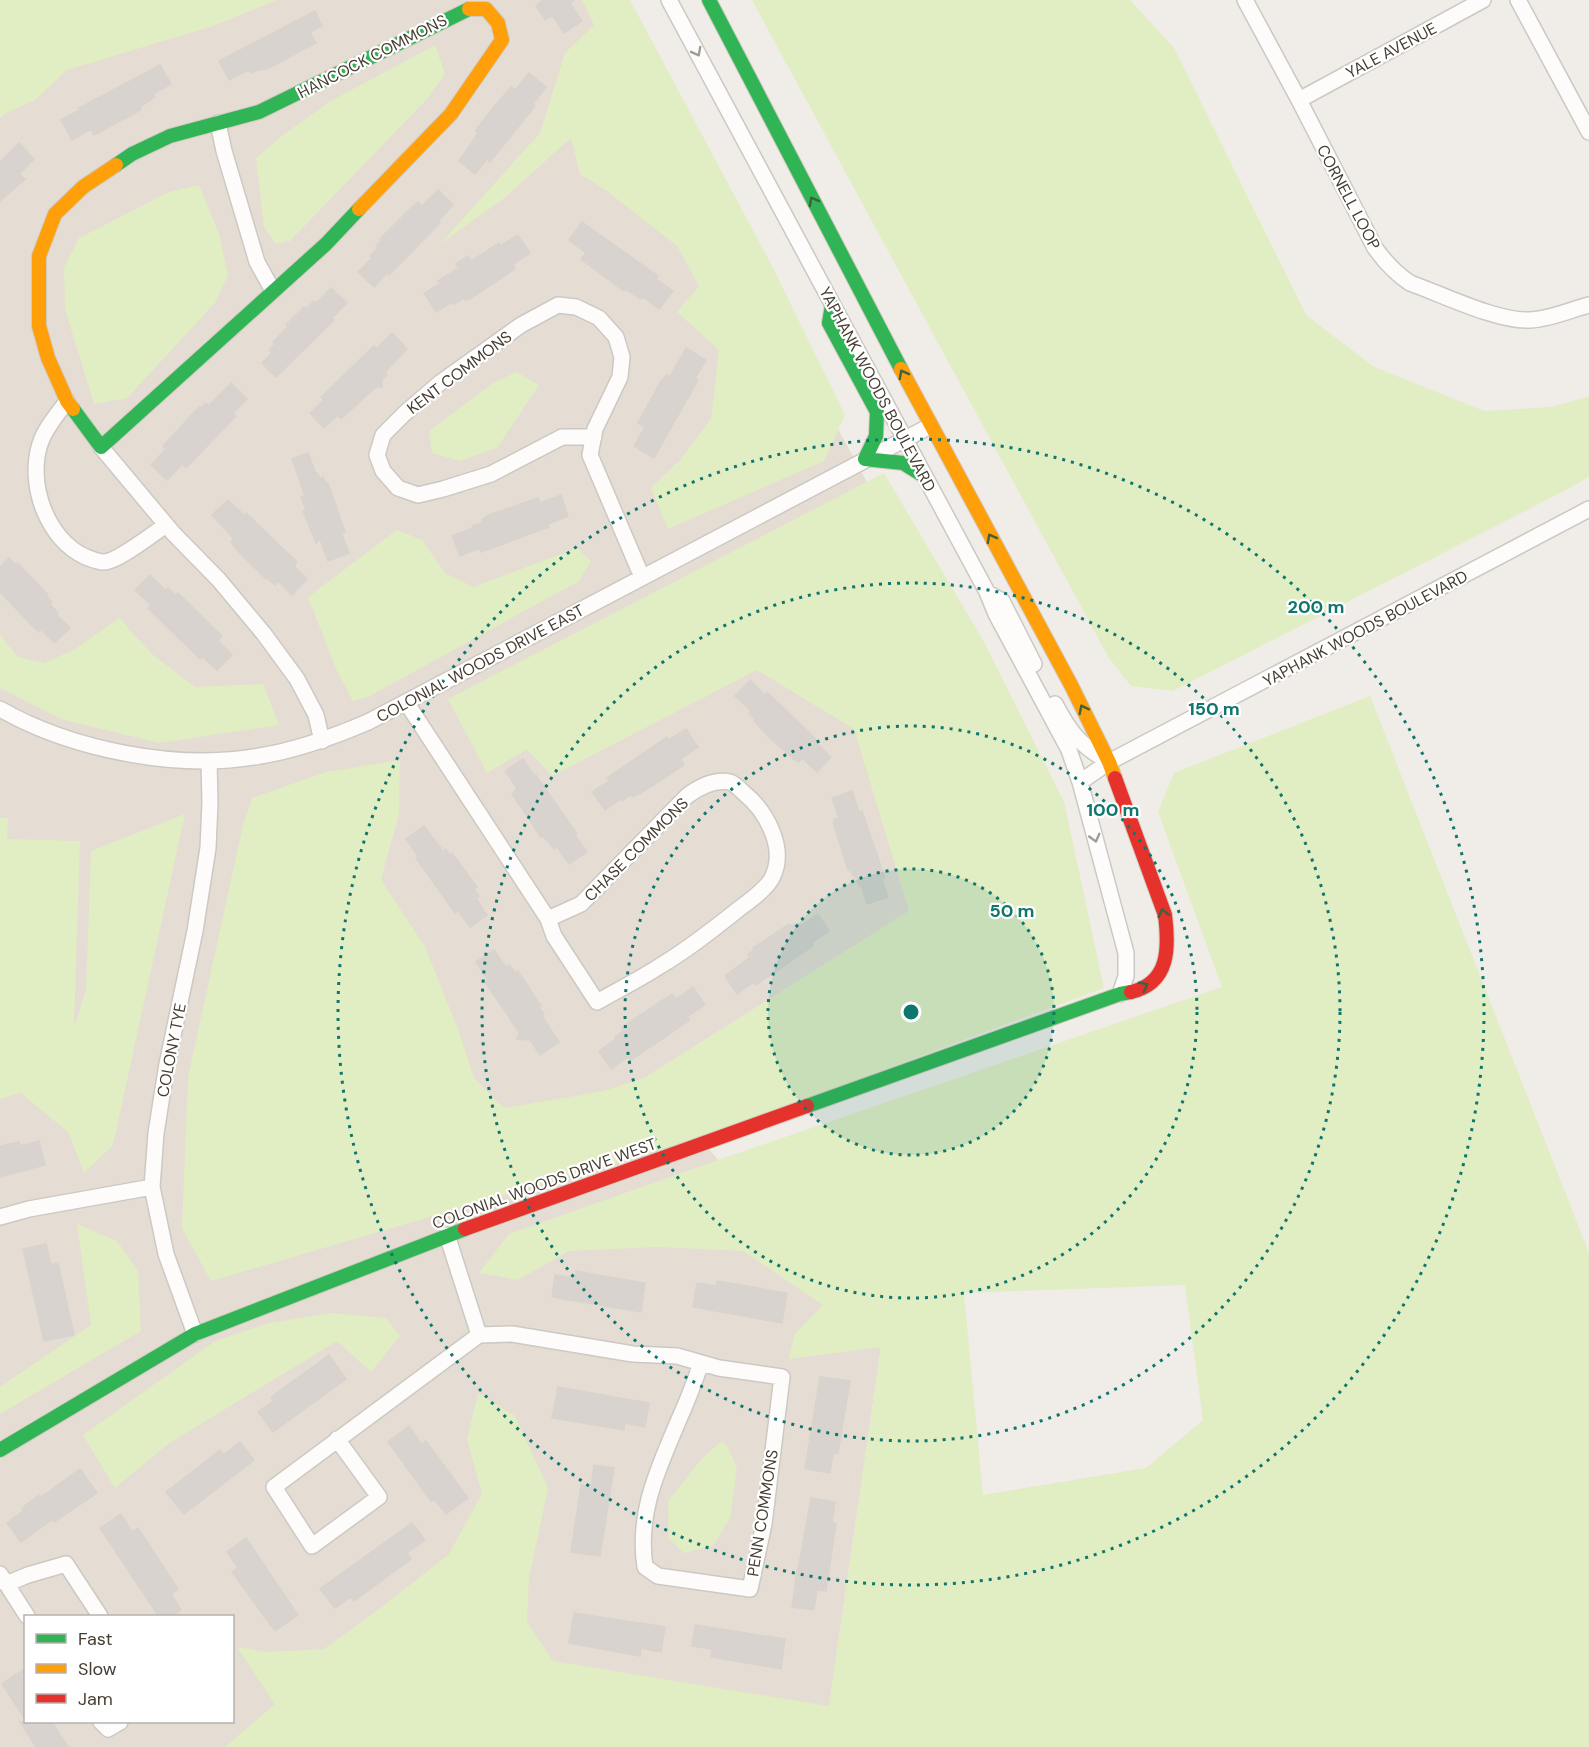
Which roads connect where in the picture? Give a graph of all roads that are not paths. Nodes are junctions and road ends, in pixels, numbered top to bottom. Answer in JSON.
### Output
{"nodes":[{"id":1,"x":669,"y":0,"type":"edge"},
{"id":2,"x":709,"y":0,"type":"edge"},
{"id":3,"x":1245,"y":0,"type":"edge"},
{"id":4,"x":1484,"y":0,"type":"edge"},
{"id":5,"x":1518,"y":0,"type":"edge"},
{"id":6,"x":1299,"y":100,"type":"junction"},
{"id":7,"x":218,"y":123,"type":"junction"},
{"id":8,"x":1589,"y":132,"type":"edge"},
{"id":9,"x":273,"y":291,"type":"junction"},
{"id":10,"x":832,"y":305,"type":"junction"},
{"id":11,"x":1589,"y":305,"type":"edge"},
{"id":12,"x":67,"y":401,"type":"junction"},
{"id":13,"x":930,"y":426,"type":"junction"},
{"id":14,"x":594,"y":437,"type":"junction"},
{"id":15,"x":904,"y":439,"type":"junction"},
{"id":16,"x":101,"y":447,"type":"junction"},
{"id":17,"x":865,"y":459,"type":"junction"},
{"id":18,"x":924,"y":476,"type":"junction"},
{"id":19,"x":1589,"y":509,"type":"edge"},
{"id":20,"x":166,"y":525,"type":"junction"},
{"id":21,"x":642,"y":577,"type":"junction"},
{"id":22,"x":987,"y":592,"type":"junction"},
{"id":23,"x":406,"y":702,"type":"junction"},
{"id":24,"x":0,"y":709,"type":"edge"},
{"id":25,"x":322,"y":741,"type":"junction"},
{"id":26,"x":209,"y":761,"type":"junction"},
{"id":27,"x":1109,"y":762,"type":"junction"},
{"id":28,"x":1080,"y":782,"type":"junction"},
{"id":29,"x":548,"y":919,"type":"junction"},
{"id":30,"x":1120,"y":994,"type":"junction"},
{"id":31,"x":152,"y":1187,"type":"junction"},
{"id":32,"x":0,"y":1217,"type":"edge"},
{"id":33,"x":447,"y":1235,"type":"junction"},
{"id":34,"x":195,"y":1334,"type":"junction"},
{"id":35,"x":479,"y":1335,"type":"junction"},
{"id":36,"x":701,"y":1363,"type":"junction"},
{"id":37,"x":337,"y":1439,"type":"junction"},
{"id":38,"x":0,"y":1450,"type":"edge"},
{"id":39,"x":3,"y":1579,"type":"edge"},
{"id":40,"x":26,"y":1615,"type":"edge"},
{"id":41,"x":99,"y":1615,"type":"edge"},
{"id":42,"x":102,"y":1723,"type":"edge"},
{"id":43,"x":118,"y":1723,"type":"edge"}],
"edges":[{"from":1,"to":10,"type":"street","name":"YAPHANK WOODS BOULEVARD","one_way":true},
{"from":13,"to":2,"type":"street","name":"YAPHANK WOODS BOULEVARD","one_way":true},
{"from":3,"to":6,"type":"street","name":"CORNELL LOOP"},
{"from":4,"to":6,"type":"street","name":"YALE AVENUE"},
{"from":5,"to":8,"type":"street"},
{"from":6,"to":11,"type":"street","name":"CORNELL LOOP"},
{"from":7,"to":9,"type":"street"},
{"from":7,"to":9,"type":"street","name":"HANCOCK COMMONS"},
{"from":7,"to":12,"type":"street","name":"HANCOCK COMMONS"},
{"from":9,"to":16,"type":"street","name":"HANCOCK COMMONS"},
{"from":10,"to":15,"type":"street","name":"YAPHANK WOODS BOULEVARD"},
{"from":10,"to":17,"type":"street"},
{"from":12,"to":16,"type":"street","name":"HANCOCK COMMONS"},
{"from":12,"to":20,"type":"street"},
{"from":13,"to":15,"type":"street","name":"COLONIAL WOODS DRIVE EAST"},
{"from":27,"to":13,"type":"street","name":"YAPHANK WOODS BOULEVARD","one_way":true},
{"from":14,"to":14,"type":"street","name":"KENT COMMONS"},
{"from":14,"to":21,"type":"street","name":"KENT COMMONS"},
{"from":15,"to":17,"type":"street","name":"COLONIAL WOODS DRIVE EAST"},
{"from":15,"to":18,"type":"street","name":"YAPHANK WOODS BOULEVARD"},
{"from":16,"to":20,"type":"street","name":"HANCOCK COMMONS"},
{"from":17,"to":18,"type":"street"},
{"from":17,"to":21,"type":"street","name":"COLONIAL WOODS DRIVE EAST"},
{"from":18,"to":22,"type":"street","name":"YAPHANK WOODS BOULEVARD"},
{"from":19,"to":27,"type":"street","name":"YAPHANK WOODS BOULEVARD"},
{"from":20,"to":25,"type":"street","name":"HANCOCK COMMONS"},
{"from":21,"to":23,"type":"street","name":"COLONIAL WOODS DRIVE EAST"},
{"from":22,"to":27,"type":"street"},
{"from":22,"to":28,"type":"street","name":"YAPHANK WOODS BOULEVARD"},
{"from":23,"to":25,"type":"street","name":"COLONIAL WOODS DRIVE EAST"},
{"from":23,"to":29,"type":"street","name":"CHASE COMMONS"},
{"from":24,"to":26,"type":"street","name":"COLONIAL WOODS DRIVE EAST"},
{"from":25,"to":26,"type":"street","name":"COLONIAL WOODS DRIVE EAST"},
{"from":26,"to":31,"type":"street","name":"COLONY TYE"},
{"from":27,"to":28,"type":"street","name":"YAPHANK WOODS BOULEVARD"},
{"from":30,"to":27,"type":"street","name":"YAPHANK WOODS BOULEVARD","one_way":true},
{"from":28,"to":30,"type":"street","name":"YAPHANK WOODS BOULEVARD","one_way":true},
{"from":29,"to":29,"type":"street","name":"CHASE COMMONS"},
{"from":30,"to":33,"type":"street","name":"COLONIAL WOODS DRIVE WEST"},
{"from":31,"to":32,"type":"street"},
{"from":31,"to":34,"type":"street","name":"COLONY TYE"},
{"from":33,"to":34,"type":"street","name":"COLONIAL WOODS DRIVE WEST"},
{"from":33,"to":35,"type":"street"},
{"from":34,"to":38,"type":"street","name":"COLONIAL WOODS DRIVE WEST"},
{"from":35,"to":36,"type":"street","name":"PENN COMMONS"},
{"from":35,"to":37,"type":"street"},
{"from":36,"to":36,"type":"street","name":"PENN COMMONS"},
{"from":37,"to":37,"type":"street"},
{"from":39,"to":40,"type":"street"},
{"from":39,"to":41,"type":"street"},
{"from":42,"to":43,"type":"street"}]}
